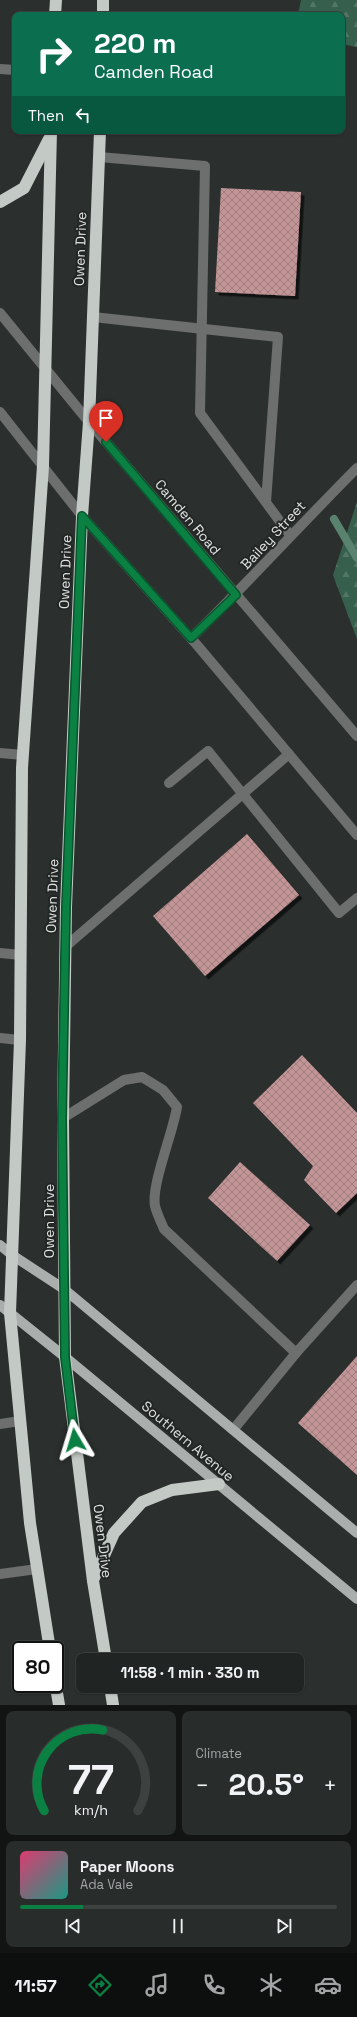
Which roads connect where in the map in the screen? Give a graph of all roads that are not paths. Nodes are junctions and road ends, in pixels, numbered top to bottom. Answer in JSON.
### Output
{"nodes":[{"id":1,"x":56,"y":0,"type":"edge"},
{"id":2,"x":103,"y":0,"type":"edge"},
{"id":3,"x":55,"y":12,"type":"edge"},
{"id":4,"x":103,"y":12,"type":"edge"},
{"id":5,"x":0,"y":70,"type":"edge"},
{"id":6,"x":12,"y":70,"type":"edge"},
{"id":7,"x":50,"y":134,"type":"edge"},
{"id":8,"x":50,"y":134,"type":"edge"},
{"id":9,"x":100,"y":134,"type":"edge"},
{"id":10,"x":99,"y":157,"type":"junction"},
{"id":11,"x":0,"y":202,"type":"edge"},
{"id":12,"x":0,"y":313,"type":"edge"},
{"id":13,"x":93,"y":317,"type":"junction"},
{"id":14,"x":202,"y":329,"type":"junction"},
{"id":15,"x":46,"y":368,"type":"junction"},
{"id":16,"x":0,"y":412,"type":"edge"},
{"id":17,"x":89,"y":422,"type":"junction"},
{"id":18,"x":43,"y":466,"type":"junction"},
{"id":19,"x":357,"y":468,"type":"edge"},
{"id":20,"x":266,"y":502,"type":"junction"},
{"id":21,"x":82,"y":516,"type":"junction"},
{"id":22,"x":290,"y":535,"type":"junction"},
{"id":23,"x":236,"y":595,"type":"junction"},
{"id":24,"x":191,"y":638,"type":"junction"},
{"id":25,"x":357,"y":736,"type":"edge"},
{"id":26,"x":0,"y":753,"type":"edge"},
{"id":27,"x":289,"y":754,"type":"junction"},
{"id":28,"x":23,"y":755,"type":"junction"},
{"id":29,"x":169,"y":783,"type":"dead end"},
{"id":30,"x":242,"y":794,"type":"junction"},
{"id":31,"x":357,"y":835,"type":"edge"},
{"id":32,"x":357,"y":898,"type":"edge"},
{"id":33,"x":65,"y":947,"type":"junction"},
{"id":34,"x":0,"y":954,"type":"edge"},
{"id":35,"x":21,"y":955,"type":"junction"},
{"id":36,"x":0,"y":1038,"type":"edge"},
{"id":37,"x":20,"y":1040,"type":"junction"},
{"id":38,"x":62,"y":1118,"type":"junction"},
{"id":39,"x":0,"y":1245,"type":"edge"},
{"id":40,"x":12,"y":1255,"type":"junction"},
{"id":41,"x":357,"y":1285,"type":"edge"},
{"id":42,"x":64,"y":1289,"type":"junction"},
{"id":43,"x":0,"y":1305,"type":"edge"},
{"id":44,"x":10,"y":1313,"type":"junction"},
{"id":45,"x":296,"y":1353,"type":"junction"},
{"id":46,"x":65,"y":1357,"type":"junction"},
{"id":47,"x":20,"y":1421,"type":"junction"},
{"id":48,"x":0,"y":1424,"type":"edge"},
{"id":49,"x":233,"y":1430,"type":"junction"},
{"id":50,"x":218,"y":1484,"type":"junction"},
{"id":51,"x":357,"y":1533,"type":"edge"},
{"id":52,"x":37,"y":1569,"type":"junction"},
{"id":53,"x":0,"y":1574,"type":"edge"},
{"id":54,"x":93,"y":1581,"type":"junction"},
{"id":55,"x":357,"y":1599,"type":"edge"},
{"id":56,"x":49,"y":1641,"type":"edge"},
{"id":57,"x":105,"y":1653,"type":"edge"},
{"id":58,"x":57,"y":1693,"type":"edge"},
{"id":59,"x":111,"y":1693,"type":"edge"},
{"id":60,"x":59,"y":1705,"type":"edge"},
{"id":61,"x":113,"y":1705,"type":"edge"}],
"edges":[{"from":1,"to":3,"type":"highway"},
{"from":2,"to":4,"type":"highway"},
{"from":5,"to":6,"type":"street"},
{"from":7,"to":11,"type":"highway"},
{"from":8,"to":15,"type":"highway","name":"Owen Drive"},
{"from":9,"to":10,"type":"highway","name":"Owen Drive"},
{"from":10,"to":13,"type":"highway","name":"Owen Drive"},
{"from":10,"to":14,"type":"street"},
{"from":12,"to":15,"type":"street","name":"Camden Road"},
{"from":13,"to":14,"type":"street"},
{"from":13,"to":17,"type":"highway","name":"Owen Drive"},
{"from":14,"to":20,"type":"street"},
{"from":14,"to":20,"type":"street"},
{"from":15,"to":17,"type":"street","name":"Camden Road"},
{"from":15,"to":18,"type":"highway","name":"Owen Drive"},
{"from":16,"to":18,"type":"street"},
{"from":17,"to":21,"type":"highway","name":"Owen Drive"},
{"from":17,"to":23,"type":"street","name":"Camden Road"},
{"from":18,"to":21,"type":"street"},
{"from":18,"to":28,"type":"highway","name":"Owen Drive"},
{"from":19,"to":22,"type":"street","name":"Bailey Street"},
{"from":20,"to":22,"type":"street"},
{"from":21,"to":24,"type":"street"},
{"from":21,"to":33,"type":"highway","name":"Owen Drive"},
{"from":22,"to":23,"type":"street","name":"Bailey Street"},
{"from":23,"to":24,"type":"street","name":"Bailey Street"},
{"from":23,"to":25,"type":"street","name":"Camden Road"},
{"from":24,"to":27,"type":"street"},
{"from":26,"to":28,"type":"street"},
{"from":27,"to":30,"type":"street"},
{"from":27,"to":31,"type":"street"},
{"from":28,"to":35,"type":"highway","name":"Owen Drive"},
{"from":29,"to":30,"type":"street"},
{"from":30,"to":32,"type":"street"},
{"from":30,"to":33,"type":"street"},
{"from":33,"to":38,"type":"highway","name":"Owen Drive"},
{"from":34,"to":35,"type":"street"},
{"from":35,"to":37,"type":"highway","name":"Owen Drive"},
{"from":36,"to":37,"type":"street"},
{"from":37,"to":40,"type":"highway","name":"Owen Drive"},
{"from":38,"to":42,"type":"highway","name":"Owen Drive"},
{"from":38,"to":45,"type":"street"},
{"from":39,"to":40,"type":"main road"},
{"from":40,"to":42,"type":"main road"},
{"from":40,"to":44,"type":"highway","name":"Owen Drive"},
{"from":41,"to":45,"type":"street"},
{"from":42,"to":46,"type":"highway","name":"Owen Drive"},
{"from":42,"to":49,"type":"main road"},
{"from":43,"to":44,"type":"main road","name":"Southern Avenue"},
{"from":44,"to":46,"type":"main road","name":"Southern Avenue"},
{"from":44,"to":47,"type":"highway","name":"Owen Drive"},
{"from":45,"to":49,"type":"street"},
{"from":46,"to":50,"type":"main road","name":"Southern Avenue"},
{"from":46,"to":54,"type":"highway","name":"Owen Drive"},
{"from":47,"to":48,"type":"street"},
{"from":47,"to":52,"type":"highway","name":"Owen Drive"},
{"from":49,"to":51,"type":"main road"},
{"from":50,"to":54,"type":"highway"},
{"from":50,"to":55,"type":"main road","name":"Southern Avenue"},
{"from":52,"to":53,"type":"street"},
{"from":52,"to":56,"type":"highway","name":"Owen Drive"},
{"from":54,"to":57,"type":"highway","name":"Owen Drive"},
{"from":58,"to":60,"type":"highway"},
{"from":59,"to":61,"type":"highway"}]}
